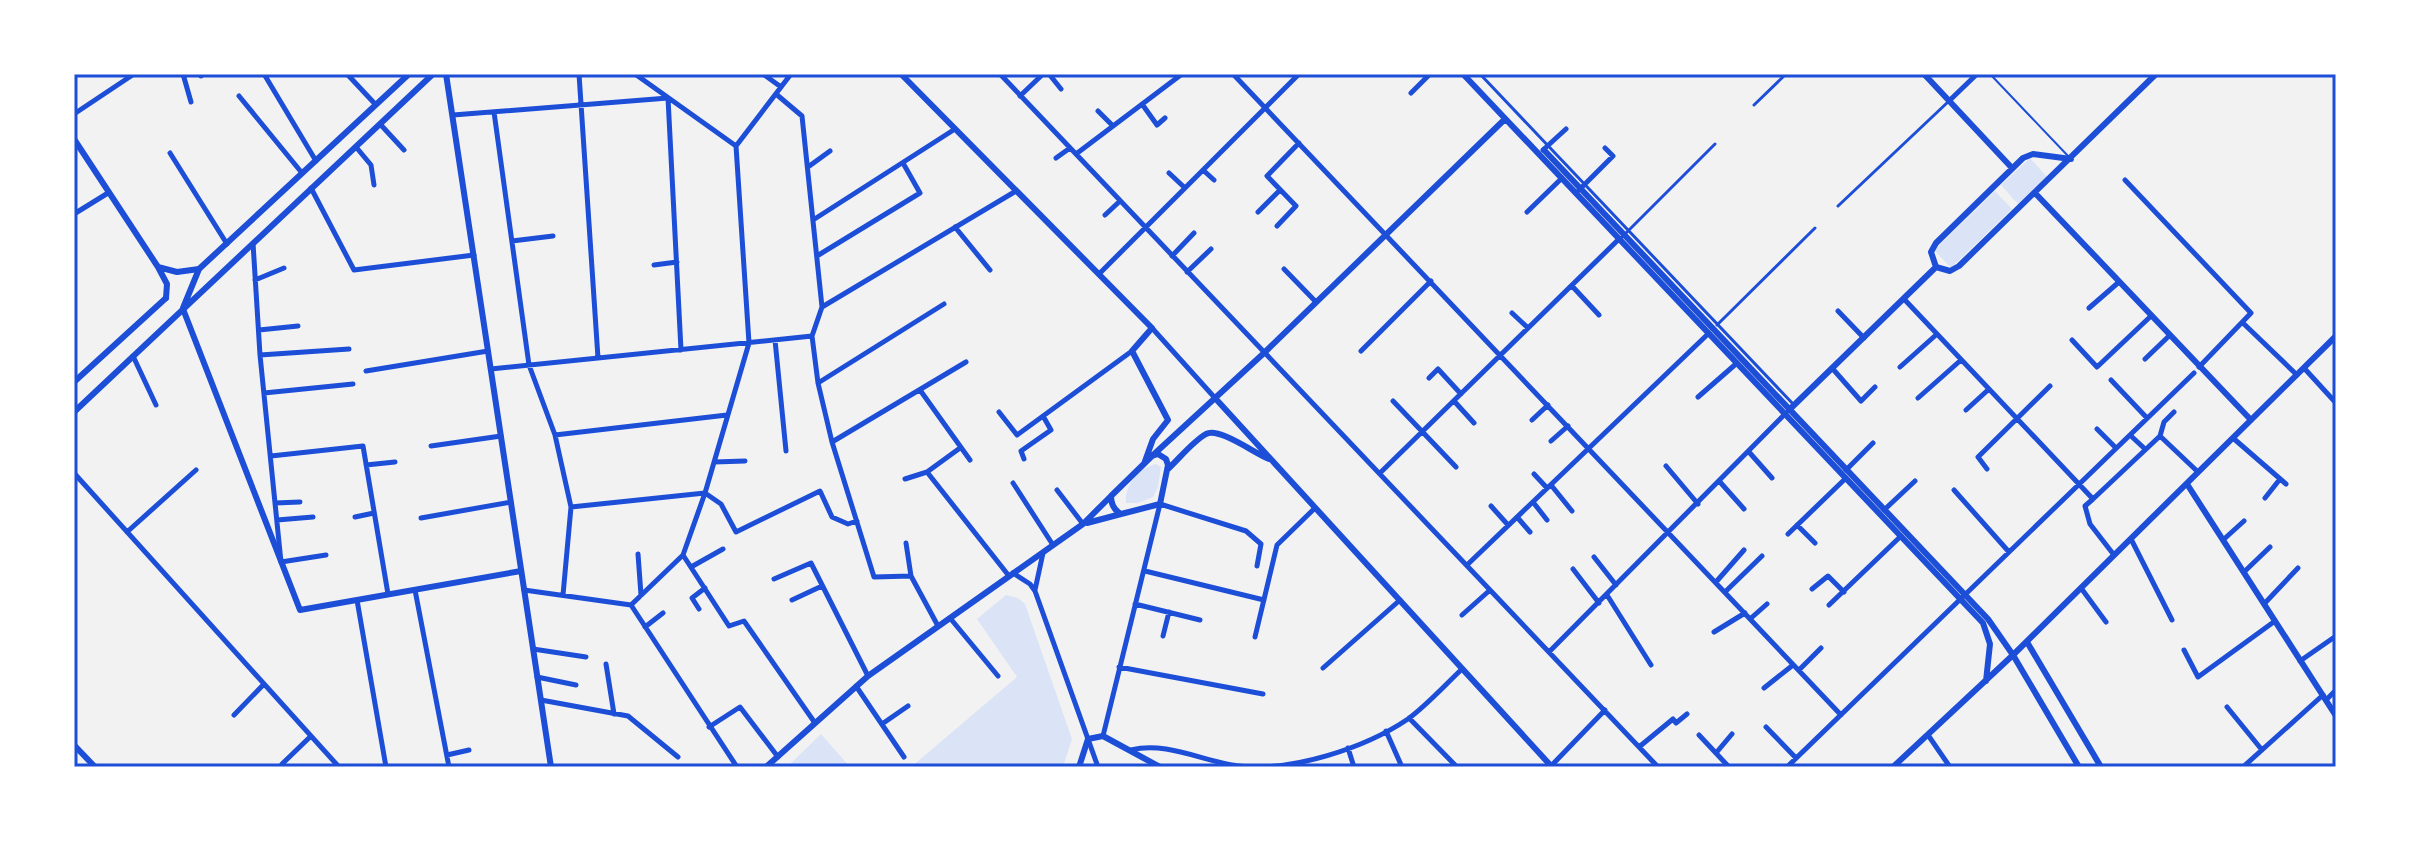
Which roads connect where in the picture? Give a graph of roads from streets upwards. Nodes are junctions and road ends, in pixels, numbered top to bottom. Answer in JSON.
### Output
{"nodes":[{"id":1,"x":134,"y":74,"type":"edge"},
{"id":2,"x":183,"y":74,"type":"edge"},
{"id":3,"x":264,"y":74,"type":"edge"},
{"id":4,"x":347,"y":74,"type":"edge"},
{"id":5,"x":409,"y":74,"type":"edge"},
{"id":6,"x":433,"y":74,"type":"edge"},
{"id":7,"x":446,"y":74,"type":"edge"},
{"id":8,"x":579,"y":74,"type":"edge"},
{"id":9,"x":635,"y":74,"type":"edge"},
{"id":10,"x":763,"y":74,"type":"edge"},
{"id":11,"x":791,"y":74,"type":"edge"},
{"id":12,"x":901,"y":74,"type":"edge"},
{"id":13,"x":1000,"y":74,"type":"edge"},
{"id":14,"x":1043,"y":74,"type":"edge"},
{"id":15,"x":1049,"y":74,"type":"edge"},
{"id":16,"x":1182,"y":74,"type":"edge"},
{"id":17,"x":1233,"y":74,"type":"edge"},
{"id":18,"x":1299,"y":74,"type":"edge"},
{"id":19,"x":1430,"y":74,"type":"edge"},
{"id":20,"x":1463,"y":74,"type":"edge"},
{"id":21,"x":1480,"y":74,"type":"edge"},
{"id":22,"x":1786,"y":74,"type":"edge"},
{"id":23,"x":1924,"y":74,"type":"edge"},
{"id":24,"x":1977,"y":74,"type":"edge"},
{"id":25,"x":2156,"y":74,"type":"edge"},
{"id":26,"x":781,"y":87,"type":"junction"},
{"id":27,"x":1061,"y":89,"type":"dead end"},
{"id":28,"x":1411,"y":93,"type":"dead end"},
{"id":29,"x":776,"y":94,"type":"junction"},
{"id":30,"x":239,"y":96,"type":"dead end"},
{"id":31,"x":1020,"y":96,"type":"junction"},
{"id":32,"x":668,"y":98,"type":"junction"},
{"id":33,"x":1949,"y":101,"type":"junction"},
{"id":34,"x":191,"y":102,"type":"dead end"},
{"id":35,"x":1142,"y":104,"type":"junction"},
{"id":36,"x":376,"y":105,"type":"junction"},
{"id":37,"x":581,"y":105,"type":"junction"},
{"id":38,"x":1754,"y":105,"type":"dead end"},
{"id":39,"x":1266,"y":108,"type":"junction"},
{"id":40,"x":1098,"y":111,"type":"dead end"},
{"id":41,"x":494,"y":112,"type":"junction"},
{"id":42,"x":74,"y":114,"type":"edge"},
{"id":43,"x":453,"y":115,"type":"junction"},
{"id":44,"x":1165,"y":118,"type":"dead end"},
{"id":45,"x":1505,"y":119,"type":"junction"},
{"id":46,"x":380,"y":124,"type":"junction"},
{"id":47,"x":1113,"y":126,"type":"junction"},
{"id":48,"x":955,"y":129,"type":"junction"},
{"id":49,"x":1566,"y":129,"type":"dead end"},
{"id":50,"x":74,"y":139,"type":"edge"},
{"id":51,"x":1299,"y":143,"type":"junction"},
{"id":52,"x":1715,"y":144,"type":"dead end"},
{"id":53,"x":736,"y":146,"type":"junction"},
{"id":54,"x":356,"y":147,"type":"junction"},
{"id":55,"x":1070,"y":148,"type":"junction"},
{"id":56,"x":1605,"y":148,"type":"dead end"},
{"id":57,"x":404,"y":150,"type":"dead end"},
{"id":58,"x":1544,"y":150,"type":"junction"},
{"id":59,"x":830,"y":151,"type":"dead end"},
{"id":60,"x":170,"y":153,"type":"dead end"},
{"id":61,"x":1076,"y":154,"type":"junction"},
{"id":62,"x":1056,"y":158,"type":"dead end"},
{"id":63,"x":2071,"y":159,"type":"junction"},
{"id":64,"x":316,"y":161,"type":"junction"},
{"id":65,"x":903,"y":163,"type":"junction"},
{"id":66,"x":808,"y":168,"type":"junction"},
{"id":67,"x":2012,"y":168,"type":"junction"},
{"id":68,"x":1203,"y":170,"type":"junction"},
{"id":69,"x":302,"y":173,"type":"junction"},
{"id":70,"x":1169,"y":173,"type":"dead end"},
{"id":71,"x":1562,"y":178,"type":"junction"},
{"id":72,"x":1214,"y":180,"type":"dead end"},
{"id":73,"x":2125,"y":180,"type":"dead end"},
{"id":74,"x":374,"y":185,"type":"dead end"},
{"id":75,"x":311,"y":188,"type":"junction"},
{"id":76,"x":1185,"y":188,"type":"junction"},
{"id":77,"x":1580,"y":189,"type":"junction"},
{"id":78,"x":1280,"y":190,"type":"junction"},
{"id":79,"x":1016,"y":191,"type":"junction"},
{"id":80,"x":108,"y":193,"type":"junction"},
{"id":81,"x":2035,"y":193,"type":"junction"},
{"id":82,"x":1120,"y":201,"type":"junction"},
{"id":83,"x":1838,"y":206,"type":"dead end"},
{"id":84,"x":1258,"y":212,"type":"dead end"},
{"id":85,"x":1527,"y":212,"type":"dead end"},
{"id":86,"x":74,"y":214,"type":"edge"},
{"id":87,"x":1105,"y":215,"type":"dead end"},
{"id":88,"x":813,"y":220,"type":"junction"},
{"id":89,"x":1277,"y":226,"type":"dead end"},
{"id":90,"x":955,"y":227,"type":"junction"},
{"id":91,"x":1144,"y":227,"type":"junction"},
{"id":92,"x":1815,"y":228,"type":"dead end"},
{"id":93,"x":1194,"y":233,"type":"dead end"},
{"id":94,"x":1386,"y":234,"type":"junction"},
{"id":95,"x":1624,"y":234,"type":"junction"},
{"id":96,"x":553,"y":236,"type":"dead end"},
{"id":97,"x":512,"y":241,"type":"junction"},
{"id":98,"x":253,"y":243,"type":"junction"},
{"id":99,"x":227,"y":244,"type":"junction"},
{"id":100,"x":1211,"y":249,"type":"dead end"},
{"id":101,"x":474,"y":255,"type":"junction"},
{"id":102,"x":817,"y":256,"type":"junction"},
{"id":103,"x":1172,"y":256,"type":"junction"},
{"id":104,"x":677,"y":262,"type":"junction"},
{"id":105,"x":654,"y":265,"type":"dead end"},
{"id":106,"x":158,"y":267,"type":"junction"},
{"id":107,"x":1936,"y":267,"type":"junction"},
{"id":108,"x":284,"y":268,"type":"dead end"},
{"id":109,"x":199,"y":269,"type":"junction"},
{"id":110,"x":1284,"y":269,"type":"dead end"},
{"id":111,"x":990,"y":270,"type":"dead end"},
{"id":112,"x":1187,"y":272,"type":"junction"},
{"id":113,"x":1099,"y":274,"type":"junction"},
{"id":114,"x":255,"y":280,"type":"junction"},
{"id":115,"x":1431,"y":281,"type":"junction"},
{"id":116,"x":2119,"y":282,"type":"junction"},
{"id":117,"x":1572,"y":286,"type":"junction"},
{"id":118,"x":1904,"y":299,"type":"junction"},
{"id":119,"x":1316,"y":302,"type":"junction"},
{"id":120,"x":944,"y":304,"type":"dead end"},
{"id":121,"x":822,"y":307,"type":"junction"},
{"id":122,"x":2089,"y":308,"type":"dead end"},
{"id":123,"x":183,"y":309,"type":"junction"},
{"id":124,"x":1838,"y":311,"type":"dead end"},
{"id":125,"x":1512,"y":313,"type":"dead end"},
{"id":126,"x":1599,"y":315,"type":"dead end"},
{"id":127,"x":2151,"y":316,"type":"junction"},
{"id":128,"x":2243,"y":323,"type":"junction"},
{"id":129,"x":298,"y":326,"type":"dead end"},
{"id":130,"x":1152,"y":328,"type":"junction"},
{"id":131,"x":1528,"y":328,"type":"junction"},
{"id":132,"x":1713,"y":329,"type":"junction"},
{"id":133,"x":259,"y":330,"type":"junction"},
{"id":134,"x":1937,"y":334,"type":"junction"},
{"id":135,"x":2170,"y":335,"type":"junction"},
{"id":136,"x":812,"y":336,"type":"junction"},
{"id":137,"x":2336,"y":336,"type":"edge"},
{"id":138,"x":1864,"y":338,"type":"junction"},
{"id":139,"x":775,"y":340,"type":"junction"},
{"id":140,"x":2072,"y":340,"type":"dead end"},
{"id":141,"x":749,"y":343,"type":"junction"},
{"id":142,"x":349,"y":349,"type":"dead end"},
{"id":143,"x":681,"y":350,"type":"junction"},
{"id":144,"x":488,"y":351,"type":"junction"},
{"id":145,"x":1132,"y":351,"type":"junction"},
{"id":146,"x":1361,"y":351,"type":"dead end"},
{"id":147,"x":1264,"y":353,"type":"junction"},
{"id":148,"x":260,"y":355,"type":"junction"},
{"id":149,"x":1501,"y":355,"type":"junction"},
{"id":150,"x":133,"y":356,"type":"junction"},
{"id":151,"x":598,"y":358,"type":"junction"},
{"id":152,"x":2145,"y":359,"type":"dead end"},
{"id":153,"x":1961,"y":360,"type":"junction"},
{"id":154,"x":966,"y":362,"type":"dead end"},
{"id":155,"x":1737,"y":363,"type":"junction"},
{"id":156,"x":529,"y":365,"type":"junction"},
{"id":157,"x":1900,"y":367,"type":"dead end"},
{"id":158,"x":1832,"y":368,"type":"junction"},
{"id":159,"x":2304,"y":368,"type":"junction"},
{"id":160,"x":491,"y":369,"type":"junction"},
{"id":161,"x":2197,"y":370,"type":"junction"},
{"id":162,"x":366,"y":371,"type":"dead end"},
{"id":163,"x":2297,"y":375,"type":"junction"},
{"id":164,"x":1429,"y":378,"type":"dead end"},
{"id":165,"x":2111,"y":380,"type":"dead end"},
{"id":166,"x":74,"y":382,"type":"edge"},
{"id":167,"x":818,"y":383,"type":"junction"},
{"id":168,"x":353,"y":384,"type":"dead end"},
{"id":169,"x":2050,"y":386,"type":"dead end"},
{"id":170,"x":1875,"y":387,"type":"dead end"},
{"id":171,"x":1989,"y":389,"type":"junction"},
{"id":172,"x":920,"y":390,"type":"junction"},
{"id":173,"x":264,"y":393,"type":"junction"},
{"id":174,"x":1461,"y":394,"type":"junction"},
{"id":175,"x":1698,"y":397,"type":"dead end"},
{"id":176,"x":1215,"y":398,"type":"junction"},
{"id":177,"x":1918,"y":398,"type":"dead end"},
{"id":178,"x":1393,"y":401,"type":"dead end"},
{"id":179,"x":1454,"y":401,"type":"junction"},
{"id":180,"x":2336,"y":403,"type":"edge"},
{"id":181,"x":156,"y":405,"type":"dead end"},
{"id":182,"x":1548,"y":405,"type":"junction"},
{"id":183,"x":1790,"y":409,"type":"junction"},
{"id":184,"x":1966,"y":410,"type":"dead end"},
{"id":185,"x":74,"y":412,"type":"edge"},
{"id":186,"x":999,"y":412,"type":"dead end"},
{"id":187,"x":2174,"y":412,"type":"dead end"},
{"id":188,"x":727,"y":415,"type":"junction"},
{"id":189,"x":1043,"y":416,"type":"junction"},
{"id":190,"x":2016,"y":418,"type":"junction"},
{"id":191,"x":2147,"y":418,"type":"junction"},
{"id":192,"x":1532,"y":420,"type":"dead end"},
{"id":193,"x":2251,"y":420,"type":"junction"},
{"id":194,"x":1474,"y":423,"type":"dead end"},
{"id":195,"x":1568,"y":426,"type":"junction"},
{"id":196,"x":2097,"y":429,"type":"dead end"},
{"id":197,"x":1422,"y":432,"type":"junction"},
{"id":198,"x":555,"y":435,"type":"junction"},
{"id":199,"x":2130,"y":435,"type":"junction"},
{"id":200,"x":501,"y":436,"type":"junction"},
{"id":201,"x":2160,"y":436,"type":"junction"},
{"id":202,"x":2233,"y":438,"type":"junction"},
{"id":203,"x":1551,"y":441,"type":"dead end"},
{"id":204,"x":832,"y":442,"type":"junction"},
{"id":205,"x":1873,"y":443,"type":"dead end"},
{"id":206,"x":431,"y":446,"type":"dead end"},
{"id":207,"x":960,"y":448,"type":"junction"},
{"id":208,"x":1589,"y":448,"type":"junction"},
{"id":209,"x":2116,"y":448,"type":"junction"},
{"id":210,"x":2145,"y":449,"type":"junction"},
{"id":211,"x":786,"y":451,"type":"dead end"},
{"id":212,"x":1749,"y":452,"type":"junction"},
{"id":213,"x":270,"y":456,"type":"junction"},
{"id":214,"x":1152,"y":456,"type":"junction"},
{"id":215,"x":1024,"y":459,"type":"dead end"},
{"id":216,"x":970,"y":460,"type":"dead end"},
{"id":217,"x":1272,"y":460,"type":"junction"},
{"id":218,"x":745,"y":461,"type":"dead end"},
{"id":219,"x":395,"y":462,"type":"dead end"},
{"id":220,"x":714,"y":462,"type":"junction"},
{"id":221,"x":1144,"y":464,"type":"junction"},
{"id":222,"x":366,"y":465,"type":"junction"},
{"id":223,"x":1666,"y":466,"type":"dead end"},
{"id":224,"x":1456,"y":467,"type":"dead end"},
{"id":225,"x":1987,"y":469,"type":"dead end"},
{"id":226,"x":196,"y":470,"type":"dead end"},
{"id":227,"x":1167,"y":470,"type":"junction"},
{"id":228,"x":927,"y":472,"type":"junction"},
{"id":229,"x":2198,"y":472,"type":"junction"},
{"id":230,"x":74,"y":473,"type":"edge"},
{"id":231,"x":1380,"y":473,"type":"junction"},
{"id":232,"x":1534,"y":474,"type":"dead end"},
{"id":233,"x":1845,"y":474,"type":"junction"},
{"id":234,"x":1772,"y":478,"type":"dead end"},
{"id":235,"x":905,"y":479,"type":"dead end"},
{"id":236,"x":2280,"y":479,"type":"junction"},
{"id":237,"x":1915,"y":481,"type":"dead end"},
{"id":238,"x":1720,"y":482,"type":"junction"},
{"id":239,"x":1013,"y":483,"type":"dead end"},
{"id":240,"x":2079,"y":484,"type":"junction"},
{"id":241,"x":2187,"y":484,"type":"junction"},
{"id":242,"x":2286,"y":484,"type":"dead end"},
{"id":243,"x":1549,"y":486,"type":"junction"},
{"id":244,"x":1057,"y":490,"type":"dead end"},
{"id":245,"x":1954,"y":490,"type":"dead end"},
{"id":246,"x":705,"y":493,"type":"junction"},
{"id":247,"x":1111,"y":496,"type":"junction"},
{"id":248,"x":2265,"y":498,"type":"dead end"},
{"id":249,"x":2093,"y":499,"type":"junction"},
{"id":250,"x":300,"y":502,"type":"dead end"},
{"id":251,"x":511,"y":502,"type":"junction"},
{"id":252,"x":1533,"y":502,"type":"junction"},
{"id":253,"x":275,"y":503,"type":"junction"},
{"id":254,"x":1160,"y":504,"type":"junction"},
{"id":255,"x":1698,"y":504,"type":"junction"},
{"id":256,"x":1491,"y":506,"type":"dead end"},
{"id":257,"x":571,"y":507,"type":"junction"},
{"id":258,"x":1315,"y":508,"type":"junction"},
{"id":259,"x":1744,"y":509,"type":"dead end"},
{"id":260,"x":1572,"y":511,"type":"dead end"},
{"id":261,"x":1882,"y":512,"type":"junction"},
{"id":262,"x":374,"y":513,"type":"junction"},
{"id":263,"x":1121,"y":514,"type":"junction"},
{"id":264,"x":313,"y":517,"type":"dead end"},
{"id":265,"x":355,"y":517,"type":"dead end"},
{"id":266,"x":1517,"y":517,"type":"junction"},
{"id":267,"x":421,"y":518,"type":"dead end"},
{"id":268,"x":277,"y":520,"type":"junction"},
{"id":269,"x":1547,"y":520,"type":"dead end"},
{"id":270,"x":857,"y":521,"type":"junction"},
{"id":271,"x":2244,"y":521,"type":"dead end"},
{"id":272,"x":1083,"y":524,"type":"junction"},
{"id":273,"x":1508,"y":525,"type":"junction"},
{"id":274,"x":1797,"y":525,"type":"junction"},
{"id":275,"x":127,"y":532,"type":"junction"},
{"id":276,"x":1530,"y":532,"type":"dead end"},
{"id":277,"x":1669,"y":533,"type":"junction"},
{"id":278,"x":1788,"y":534,"type":"dead end"},
{"id":279,"x":1901,"y":536,"type":"junction"},
{"id":280,"x":2131,"y":539,"type":"junction"},
{"id":281,"x":2223,"y":540,"type":"junction"},
{"id":282,"x":906,"y":543,"type":"dead end"},
{"id":283,"x":1815,"y":543,"type":"dead end"},
{"id":284,"x":1053,"y":545,"type":"junction"},
{"id":285,"x":2270,"y":547,"type":"dead end"},
{"id":286,"x":723,"y":549,"type":"dead end"},
{"id":287,"x":1744,"y":550,"type":"dead end"},
{"id":288,"x":1043,"y":552,"type":"junction"},
{"id":289,"x":2009,"y":552,"type":"junction"},
{"id":290,"x":638,"y":554,"type":"dead end"},
{"id":291,"x":326,"y":555,"type":"dead end"},
{"id":292,"x":683,"y":555,"type":"junction"},
{"id":293,"x":2114,"y":555,"type":"junction"},
{"id":294,"x":1762,"y":556,"type":"dead end"},
{"id":295,"x":1594,"y":557,"type":"dead end"},
{"id":296,"x":281,"y":562,"type":"junction"},
{"id":297,"x":1467,"y":565,"type":"junction"},
{"id":298,"x":1257,"y":566,"type":"dead end"},
{"id":299,"x":691,"y":567,"type":"junction"},
{"id":300,"x":2298,"y":568,"type":"dead end"},
{"id":301,"x":1573,"y":569,"type":"dead end"},
{"id":302,"x":521,"y":571,"type":"junction"},
{"id":303,"x":1145,"y":571,"type":"junction"},
{"id":304,"x":2244,"y":572,"type":"junction"},
{"id":305,"x":1011,"y":574,"type":"junction"},
{"id":306,"x":911,"y":576,"type":"junction"},
{"id":307,"x":774,"y":579,"type":"dead end"},
{"id":308,"x":1716,"y":582,"type":"junction"},
{"id":309,"x":1616,"y":585,"type":"junction"},
{"id":310,"x":822,"y":586,"type":"junction"},
{"id":311,"x":705,"y":588,"type":"junction"},
{"id":312,"x":2081,"y":588,"type":"junction"},
{"id":313,"x":1812,"y":589,"type":"dead end"},
{"id":314,"x":415,"y":590,"type":"junction"},
{"id":315,"x":524,"y":590,"type":"junction"},
{"id":316,"x":1490,"y":590,"type":"junction"},
{"id":317,"x":1035,"y":591,"type":"junction"},
{"id":318,"x":1725,"y":592,"type":"junction"},
{"id":319,"x":1844,"y":592,"type":"junction"},
{"id":320,"x":388,"y":594,"type":"junction"},
{"id":321,"x":563,"y":595,"type":"junction"},
{"id":322,"x":1607,"y":595,"type":"junction"},
{"id":323,"x":641,"y":596,"type":"junction"},
{"id":324,"x":1963,"y":597,"type":"junction"},
{"id":325,"x":357,"y":600,"type":"junction"},
{"id":326,"x":792,"y":600,"type":"dead end"},
{"id":327,"x":1264,"y":600,"type":"junction"},
{"id":328,"x":1400,"y":600,"type":"junction"},
{"id":329,"x":1599,"y":603,"type":"junction"},
{"id":330,"x":1135,"y":604,"type":"junction"},
{"id":331,"x":1767,"y":604,"type":"dead end"},
{"id":332,"x":2264,"y":604,"type":"junction"},
{"id":333,"x":631,"y":605,"type":"junction"},
{"id":334,"x":1829,"y":605,"type":"dead end"},
{"id":335,"x":699,"y":609,"type":"dead end"},
{"id":336,"x":1169,"y":612,"type":"junction"},
{"id":337,"x":663,"y":613,"type":"dead end"},
{"id":338,"x":1745,"y":613,"type":"junction"},
{"id":339,"x":1462,"y":615,"type":"dead end"},
{"id":340,"x":949,"y":618,"type":"junction"},
{"id":341,"x":1750,"y":619,"type":"junction"},
{"id":342,"x":1200,"y":620,"type":"dead end"},
{"id":343,"x":2172,"y":620,"type":"dead end"},
{"id":344,"x":2275,"y":621,"type":"junction"},
{"id":345,"x":2106,"y":622,"type":"dead end"},
{"id":346,"x":938,"y":626,"type":"junction"},
{"id":347,"x":645,"y":627,"type":"junction"},
{"id":348,"x":1714,"y":632,"type":"dead end"},
{"id":349,"x":1163,"y":636,"type":"dead end"},
{"id":350,"x":2336,"y":636,"type":"edge"},
{"id":351,"x":1255,"y":637,"type":"dead end"},
{"id":352,"x":2027,"y":642,"type":"junction"},
{"id":353,"x":1821,"y":648,"type":"dead end"},
{"id":354,"x":533,"y":649,"type":"junction"},
{"id":355,"x":2184,"y":650,"type":"dead end"},
{"id":356,"x":1549,"y":652,"type":"junction"},
{"id":357,"x":2013,"y":655,"type":"junction"},
{"id":358,"x":586,"y":657,"type":"dead end"},
{"id":359,"x":2300,"y":661,"type":"junction"},
{"id":360,"x":606,"y":664,"type":"dead end"},
{"id":361,"x":1651,"y":665,"type":"dead end"},
{"id":362,"x":1793,"y":665,"type":"junction"},
{"id":363,"x":1119,"y":667,"type":"junction"},
{"id":364,"x":1323,"y":668,"type":"dead end"},
{"id":365,"x":1462,"y":669,"type":"junction"},
{"id":366,"x":1799,"y":670,"type":"junction"},
{"id":367,"x":868,"y":676,"type":"junction"},
{"id":368,"x":998,"y":676,"type":"dead end"},
{"id":369,"x":537,"y":677,"type":"junction"},
{"id":370,"x":1986,"y":681,"type":"junction"},
{"id":371,"x":264,"y":684,"type":"junction"},
{"id":372,"x":576,"y":685,"type":"dead end"},
{"id":373,"x":856,"y":686,"type":"junction"},
{"id":374,"x":1764,"y":688,"type":"dead end"},
{"id":375,"x":2336,"y":690,"type":"edge"},
{"id":376,"x":1263,"y":694,"type":"dead end"},
{"id":377,"x":2324,"y":698,"type":"junction"},
{"id":378,"x":541,"y":700,"type":"junction"},
{"id":379,"x":908,"y":706,"type":"dead end"},
{"id":380,"x":2227,"y":707,"type":"dead end"},
{"id":381,"x":1605,"y":710,"type":"junction"},
{"id":382,"x":614,"y":714,"type":"junction"},
{"id":383,"x":1687,"y":714,"type":"dead end"},
{"id":384,"x":234,"y":715,"type":"dead end"},
{"id":385,"x":1841,"y":715,"type":"junction"},
{"id":386,"x":2336,"y":716,"type":"edge"},
{"id":387,"x":1409,"y":718,"type":"junction"},
{"id":388,"x":815,"y":723,"type":"junction"},
{"id":389,"x":882,"y":724,"type":"junction"},
{"id":390,"x":709,"y":727,"type":"junction"},
{"id":391,"x":1766,"y":727,"type":"dead end"},
{"id":392,"x":1386,"y":731,"type":"junction"},
{"id":393,"x":1732,"y":734,"type":"dead end"},
{"id":394,"x":1699,"y":735,"type":"dead end"},
{"id":395,"x":1928,"y":735,"type":"junction"},
{"id":396,"x":311,"y":736,"type":"junction"},
{"id":397,"x":1103,"y":736,"type":"junction"},
{"id":398,"x":1088,"y":739,"type":"junction"},
{"id":399,"x":74,"y":745,"type":"edge"},
{"id":400,"x":1639,"y":747,"type":"junction"},
{"id":401,"x":1348,"y":748,"type":"junction"},
{"id":402,"x":469,"y":750,"type":"dead end"},
{"id":403,"x":2262,"y":750,"type":"junction"},
{"id":404,"x":1130,"y":751,"type":"junction"},
{"id":405,"x":1716,"y":753,"type":"junction"},
{"id":406,"x":447,"y":755,"type":"junction"},
{"id":407,"x":678,"y":757,"type":"dead end"},
{"id":408,"x":778,"y":757,"type":"junction"},
{"id":409,"x":904,"y":757,"type":"dead end"},
{"id":410,"x":1796,"y":758,"type":"junction"},
{"id":411,"x":282,"y":764,"type":"dead end"},
{"id":412,"x":1552,"y":766,"type":"edge"},
{"id":413,"x":95,"y":767,"type":"edge"},
{"id":414,"x":339,"y":767,"type":"edge"},
{"id":415,"x":386,"y":767,"type":"edge"},
{"id":416,"x":449,"y":767,"type":"edge"},
{"id":417,"x":551,"y":767,"type":"edge"},
{"id":418,"x":737,"y":767,"type":"edge"},
{"id":419,"x":766,"y":767,"type":"edge"},
{"id":420,"x":1079,"y":767,"type":"edge"},
{"id":421,"x":1098,"y":767,"type":"edge"},
{"id":422,"x":1160,"y":767,"type":"edge"},
{"id":423,"x":1354,"y":767,"type":"edge"},
{"id":424,"x":1402,"y":767,"type":"edge"},
{"id":425,"x":1457,"y":767,"type":"edge"},
{"id":426,"x":1658,"y":767,"type":"edge"},
{"id":427,"x":1729,"y":767,"type":"edge"},
{"id":428,"x":1787,"y":767,"type":"edge"},
{"id":429,"x":1893,"y":767,"type":"edge"},
{"id":430,"x":1950,"y":767,"type":"edge"},
{"id":431,"x":2079,"y":767,"type":"edge"},
{"id":432,"x":2101,"y":767,"type":"edge"},
{"id":433,"x":2243,"y":767,"type":"edge"}],
"edges":[{"from":1,"to":42,"type":"street"},
{"from":2,"to":34,"type":"street"},
{"from":3,"to":64,"type":"street"},
{"from":4,"to":36,"type":"street"},
{"from":5,"to":36,"type":"street"},
{"from":6,"to":46,"type":"street"},
{"from":7,"to":43,"type":"street"},
{"from":8,"to":37,"type":"street"},
{"from":9,"to":32,"type":"street"},
{"from":10,"to":26,"type":"street"},
{"from":11,"to":26,"type":"street"},
{"from":12,"to":48,"type":"street"},
{"from":13,"to":31,"type":"street"},
{"from":14,"to":31,"type":"street"},
{"from":15,"to":27,"type":"street"},
{"from":16,"to":35,"type":"street"},
{"from":17,"to":39,"type":"street"},
{"from":18,"to":39,"type":"street"},
{"from":19,"to":28,"type":"street"},
{"from":20,"to":45,"type":"street"},
{"from":21,"to":58,"type":"street"},
{"from":22,"to":38,"type":"street"},
{"from":23,"to":33,"type":"street"},
{"from":24,"to":33,"type":"street"},
{"from":25,"to":63,"type":"street"},
{"from":26,"to":29,"type":"street"},
{"from":29,"to":53,"type":"street"},
{"from":29,"to":66,"type":"street"},
{"from":30,"to":69,"type":"street"},
{"from":31,"to":55,"type":"street"},
{"from":32,"to":37,"type":"street"},
{"from":32,"to":53,"type":"street"},
{"from":32,"to":104,"type":"street"},
{"from":33,"to":67,"type":"street"},
{"from":33,"to":83,"type":"street"},
{"from":35,"to":44,"type":"street"},
{"from":35,"to":47,"type":"street"},
{"from":36,"to":64,"type":"street"},
{"from":37,"to":41,"type":"street"},
{"from":37,"to":151,"type":"street"},
{"from":39,"to":51,"type":"street"},
{"from":39,"to":68,"type":"street"},
{"from":40,"to":47,"type":"street"},
{"from":41,"to":43,"type":"street"},
{"from":41,"to":97,"type":"street"},
{"from":43,"to":101,"type":"street"},
{"from":45,"to":58,"type":"street"},
{"from":45,"to":94,"type":"street"},
{"from":46,"to":54,"type":"street"},
{"from":46,"to":57,"type":"street"},
{"from":47,"to":61,"type":"street"},
{"from":48,"to":65,"type":"street"},
{"from":48,"to":79,"type":"street"},
{"from":49,"to":58,"type":"street"},
{"from":50,"to":80,"type":"street"},
{"from":51,"to":78,"type":"street"},
{"from":51,"to":94,"type":"street"},
{"from":52,"to":95,"type":"street"},
{"from":53,"to":141,"type":"street"},
{"from":54,"to":74,"type":"street"},
{"from":54,"to":75,"type":"street"},
{"from":55,"to":61,"type":"street"},
{"from":55,"to":62,"type":"street"},
{"from":56,"to":77,"type":"street"},
{"from":58,"to":71,"type":"street"},
{"from":58,"to":77,"type":"street"},
{"from":59,"to":66,"type":"street"},
{"from":60,"to":99,"type":"street"},
{"from":61,"to":82,"type":"street"},
{"from":63,"to":67,"type":"street"},
{"from":63,"to":81,"type":"street"},
{"from":64,"to":69,"type":"street"},
{"from":65,"to":88,"type":"street"},
{"from":65,"to":102,"type":"street"},
{"from":66,"to":88,"type":"street"},
{"from":67,"to":107,"type":"street"},
{"from":68,"to":72,"type":"street"},
{"from":68,"to":76,"type":"street"},
{"from":69,"to":99,"type":"street"},
{"from":70,"to":76,"type":"street"},
{"from":71,"to":77,"type":"street"},
{"from":71,"to":85,"type":"street"},
{"from":73,"to":128,"type":"street"},
{"from":75,"to":98,"type":"street"},
{"from":75,"to":101,"type":"street"},
{"from":76,"to":91,"type":"street"},
{"from":77,"to":95,"type":"street"},
{"from":77,"to":95,"type":"street"},
{"from":78,"to":84,"type":"street"},
{"from":78,"to":89,"type":"street"},
{"from":79,"to":90,"type":"street"},
{"from":79,"to":113,"type":"street"},
{"from":80,"to":86,"type":"street"},
{"from":80,"to":106,"type":"street"},
{"from":81,"to":107,"type":"street"},
{"from":81,"to":116,"type":"street"},
{"from":82,"to":87,"type":"street"},
{"from":82,"to":91,"type":"street"},
{"from":88,"to":102,"type":"street"},
{"from":90,"to":111,"type":"street"},
{"from":90,"to":121,"type":"street"},
{"from":91,"to":103,"type":"street"},
{"from":91,"to":113,"type":"street"},
{"from":92,"to":132,"type":"street"},
{"from":93,"to":103,"type":"street"},
{"from":94,"to":115,"type":"street"},
{"from":94,"to":119,"type":"street"},
{"from":95,"to":117,"type":"street"},
{"from":95,"to":132,"type":"street"},
{"from":95,"to":132,"type":"street"},
{"from":96,"to":97,"type":"street"},
{"from":97,"to":156,"type":"street"},
{"from":98,"to":114,"type":"street"},
{"from":98,"to":123,"type":"street"},
{"from":99,"to":109,"type":"street"},
{"from":100,"to":112,"type":"street"},
{"from":101,"to":144,"type":"street"},
{"from":102,"to":121,"type":"street"},
{"from":103,"to":112,"type":"street"},
{"from":104,"to":105,"type":"street"},
{"from":104,"to":143,"type":"street"},
{"from":106,"to":109,"type":"street"},
{"from":106,"to":166,"type":"street"},
{"from":107,"to":118,"type":"street"},
{"from":108,"to":114,"type":"street"},
{"from":109,"to":123,"type":"street"},
{"from":110,"to":119,"type":"street"},
{"from":112,"to":147,"type":"street"},
{"from":113,"to":130,"type":"street"},
{"from":114,"to":133,"type":"street"},
{"from":115,"to":146,"type":"street"},
{"from":115,"to":149,"type":"street"},
{"from":116,"to":122,"type":"street"},
{"from":116,"to":127,"type":"street"},
{"from":117,"to":126,"type":"street"},
{"from":117,"to":131,"type":"street"},
{"from":118,"to":134,"type":"street"},
{"from":118,"to":138,"type":"street"},
{"from":119,"to":147,"type":"street"},
{"from":120,"to":167,"type":"street"},
{"from":121,"to":136,"type":"street"},
{"from":123,"to":150,"type":"street"},
{"from":123,"to":296,"type":"street"},
{"from":124,"to":138,"type":"street"},
{"from":125,"to":131,"type":"street"},
{"from":127,"to":135,"type":"street"},
{"from":127,"to":140,"type":"street"},
{"from":128,"to":161,"type":"street"},
{"from":128,"to":163,"type":"street"},
{"from":129,"to":133,"type":"street"},
{"from":130,"to":145,"type":"street"},
{"from":130,"to":176,"type":"street"},
{"from":131,"to":149,"type":"street"},
{"from":132,"to":155,"type":"street"},
{"from":132,"to":183,"type":"street"},
{"from":132,"to":208,"type":"street"},
{"from":133,"to":148,"type":"street"},
{"from":134,"to":153,"type":"street"},
{"from":134,"to":157,"type":"street"},
{"from":135,"to":152,"type":"street"},
{"from":135,"to":161,"type":"street"},
{"from":136,"to":139,"type":"street"},
{"from":136,"to":167,"type":"street"},
{"from":137,"to":159,"type":"street"},
{"from":138,"to":158,"type":"street"},
{"from":139,"to":141,"type":"street"},
{"from":139,"to":211,"type":"street"},
{"from":141,"to":143,"type":"street"},
{"from":141,"to":188,"type":"street"},
{"from":142,"to":148,"type":"street"},
{"from":143,"to":151,"type":"street"},
{"from":144,"to":160,"type":"street"},
{"from":144,"to":162,"type":"street"},
{"from":145,"to":189,"type":"street"},
{"from":145,"to":221,"type":"street"},
{"from":147,"to":176,"type":"street"},
{"from":147,"to":231,"type":"street"},
{"from":148,"to":173,"type":"street"},
{"from":149,"to":174,"type":"street"},
{"from":149,"to":182,"type":"street"},
{"from":150,"to":181,"type":"street"},
{"from":150,"to":185,"type":"street"},
{"from":151,"to":156,"type":"street"},
{"from":153,"to":171,"type":"street"},
{"from":153,"to":177,"type":"street"},
{"from":154,"to":172,"type":"street"},
{"from":155,"to":175,"type":"street"},
{"from":155,"to":183,"type":"street"},
{"from":156,"to":160,"type":"street"},
{"from":156,"to":198,"type":"street"},
{"from":158,"to":170,"type":"street"},
{"from":158,"to":183,"type":"street"},
{"from":159,"to":163,"type":"street"},
{"from":159,"to":180,"type":"street"},
{"from":160,"to":200,"type":"street"},
{"from":161,"to":191,"type":"street"},
{"from":161,"to":193,"type":"street"},
{"from":163,"to":193,"type":"street"},
{"from":164,"to":174,"type":"street"},
{"from":165,"to":191,"type":"street"},
{"from":167,"to":204,"type":"street"},
{"from":168,"to":173,"type":"street"},
{"from":169,"to":190,"type":"street"},
{"from":171,"to":184,"type":"street"},
{"from":171,"to":190,"type":"street"},
{"from":172,"to":204,"type":"street"},
{"from":172,"to":207,"type":"street"},
{"from":173,"to":213,"type":"street"},
{"from":174,"to":179,"type":"street"},
{"from":176,"to":214,"type":"street"},
{"from":176,"to":217,"type":"street"},
{"from":178,"to":197,"type":"street"},
{"from":179,"to":194,"type":"street"},
{"from":179,"to":197,"type":"street"},
{"from":182,"to":192,"type":"street"},
{"from":182,"to":195,"type":"street"},
{"from":183,"to":212,"type":"street"},
{"from":183,"to":233,"type":"street"},
{"from":186,"to":189,"type":"street"},
{"from":187,"to":201,"type":"street"},
{"from":188,"to":198,"type":"street"},
{"from":188,"to":220,"type":"street"},
{"from":189,"to":215,"type":"street"},
{"from":190,"to":225,"type":"street"},
{"from":190,"to":240,"type":"street"},
{"from":191,"to":199,"type":"street"},
{"from":193,"to":202,"type":"street"},
{"from":195,"to":203,"type":"street"},
{"from":195,"to":208,"type":"street"},
{"from":196,"to":209,"type":"street"},
{"from":197,"to":224,"type":"street"},
{"from":197,"to":231,"type":"street"},
{"from":198,"to":257,"type":"street"},
{"from":199,"to":209,"type":"street"},
{"from":199,"to":210,"type":"street"},
{"from":200,"to":206,"type":"street"},
{"from":200,"to":251,"type":"street"},
{"from":201,"to":210,"type":"street"},
{"from":201,"to":229,"type":"street"},
{"from":202,"to":229,"type":"street"},
{"from":202,"to":236,"type":"street"},
{"from":204,"to":270,"type":"street"},
{"from":205,"to":233,"type":"street"},
{"from":207,"to":216,"type":"street"},
{"from":207,"to":228,"type":"street"},
{"from":208,"to":243,"type":"street"},
{"from":208,"to":277,"type":"street"},
{"from":209,"to":240,"type":"street"},
{"from":210,"to":249,"type":"street"},
{"from":212,"to":234,"type":"street"},
{"from":212,"to":238,"type":"street"},
{"from":213,"to":222,"type":"street"},
{"from":213,"to":253,"type":"street"},
{"from":214,"to":221,"type":"street"},
{"from":214,"to":227,"type":"street"},
{"from":217,"to":227,"type":"street"},
{"from":217,"to":258,"type":"street"},
{"from":218,"to":220,"type":"street"},
{"from":219,"to":222,"type":"street"},
{"from":220,"to":246,"type":"street"},
{"from":221,"to":247,"type":"street"},
{"from":222,"to":262,"type":"street"},
{"from":223,"to":255,"type":"street"},
{"from":226,"to":275,"type":"street"},
{"from":227,"to":254,"type":"street"},
{"from":228,"to":235,"type":"street"},
{"from":228,"to":305,"type":"street"},
{"from":229,"to":241,"type":"street"},
{"from":230,"to":275,"type":"street"},
{"from":231,"to":297,"type":"street"},
{"from":232,"to":243,"type":"street"},
{"from":233,"to":261,"type":"street"},
{"from":233,"to":274,"type":"street"},
{"from":236,"to":242,"type":"street"},
{"from":236,"to":248,"type":"street"},
{"from":237,"to":261,"type":"street"},
{"from":238,"to":255,"type":"street"},
{"from":238,"to":259,"type":"street"},
{"from":239,"to":284,"type":"street"},
{"from":240,"to":249,"type":"street"},
{"from":240,"to":289,"type":"street"},
{"from":241,"to":280,"type":"street"},
{"from":241,"to":281,"type":"street"},
{"from":243,"to":252,"type":"street"},
{"from":243,"to":260,"type":"street"},
{"from":244,"to":272,"type":"street"},
{"from":245,"to":289,"type":"street"},
{"from":246,"to":257,"type":"street"},
{"from":246,"to":270,"type":"street"},
{"from":246,"to":292,"type":"street"},
{"from":247,"to":263,"type":"street"},
{"from":247,"to":272,"type":"street"},
{"from":249,"to":293,"type":"street"},
{"from":250,"to":253,"type":"street"},
{"from":251,"to":267,"type":"street"},
{"from":251,"to":302,"type":"street"},
{"from":252,"to":266,"type":"street"},
{"from":252,"to":269,"type":"street"},
{"from":253,"to":268,"type":"street"},
{"from":254,"to":263,"type":"street"},
{"from":254,"to":298,"type":"street"},
{"from":254,"to":303,"type":"street"},
{"from":255,"to":277,"type":"street"},
{"from":256,"to":273,"type":"street"},
{"from":257,"to":321,"type":"street"},
{"from":258,"to":327,"type":"street"},
{"from":258,"to":328,"type":"street"},
{"from":261,"to":279,"type":"street"},
{"from":261,"to":324,"type":"street"},
{"from":262,"to":265,"type":"street"},
{"from":262,"to":320,"type":"street"},
{"from":263,"to":272,"type":"street"},
{"from":264,"to":268,"type":"street"},
{"from":266,"to":273,"type":"street"},
{"from":266,"to":276,"type":"street"},
{"from":268,"to":296,"type":"street"},
{"from":270,"to":306,"type":"street"},
{"from":271,"to":281,"type":"street"},
{"from":272,"to":284,"type":"street"},
{"from":273,"to":297,"type":"street"},
{"from":274,"to":278,"type":"street"},
{"from":274,"to":283,"type":"street"},
{"from":275,"to":371,"type":"street"},
{"from":277,"to":308,"type":"street"},
{"from":277,"to":309,"type":"street"},
{"from":279,"to":319,"type":"street"},
{"from":279,"to":324,"type":"street"},
{"from":280,"to":293,"type":"street"},
{"from":280,"to":343,"type":"street"},
{"from":281,"to":304,"type":"street"},
{"from":282,"to":306,"type":"street"},
{"from":284,"to":288,"type":"street"},
{"from":285,"to":304,"type":"street"},
{"from":286,"to":299,"type":"street"},
{"from":287,"to":308,"type":"street"},
{"from":288,"to":305,"type":"street"},
{"from":288,"to":317,"type":"street"},
{"from":289,"to":324,"type":"street"},
{"from":290,"to":323,"type":"street"},
{"from":291,"to":296,"type":"street"},
{"from":292,"to":299,"type":"street"},
{"from":292,"to":323,"type":"street"},
{"from":293,"to":312,"type":"street"},
{"from":294,"to":318,"type":"street"},
{"from":295,"to":309,"type":"street"},
{"from":296,"to":325,"type":"street"},
{"from":297,"to":316,"type":"street"},
{"from":299,"to":311,"type":"street"},
{"from":300,"to":332,"type":"street"},
{"from":301,"to":329,"type":"street"},
{"from":302,"to":314,"type":"street"},
{"from":302,"to":315,"type":"street"},
{"from":303,"to":327,"type":"street"},
{"from":303,"to":330,"type":"street"},
{"from":304,"to":332,"type":"street"},
{"from":305,"to":317,"type":"street"},
{"from":305,"to":340,"type":"street"},
{"from":306,"to":346,"type":"street"},
{"from":307,"to":310,"type":"street"},
{"from":308,"to":318,"type":"street"},
{"from":309,"to":322,"type":"street"},
{"from":310,"to":326,"type":"street"},
{"from":310,"to":367,"type":"street"},
{"from":311,"to":335,"type":"street"},
{"from":311,"to":388,"type":"street"},
{"from":312,"to":345,"type":"street"},
{"from":312,"to":352,"type":"street"},
{"from":313,"to":319,"type":"street"},
{"from":314,"to":320,"type":"street"},
{"from":314,"to":406,"type":"street"},
{"from":315,"to":321,"type":"street"},
{"from":315,"to":354,"type":"street"},
{"from":316,"to":339,"type":"street"},
{"from":316,"to":356,"type":"street"},
{"from":317,"to":398,"type":"street"},
{"from":318,"to":338,"type":"street"},
{"from":319,"to":334,"type":"street"},
{"from":320,"to":325,"type":"street"},
{"from":321,"to":333,"type":"street"},
{"from":322,"to":329,"type":"street"},
{"from":322,"to":361,"type":"street"},
{"from":323,"to":333,"type":"street"},
{"from":324,"to":357,"type":"street"},
{"from":324,"to":370,"type":"street"},
{"from":324,"to":385,"type":"street"},
{"from":325,"to":415,"type":"street"},
{"from":327,"to":351,"type":"street"},
{"from":328,"to":364,"type":"street"},
{"from":328,"to":365,"type":"street"},
{"from":329,"to":356,"type":"street"},
{"from":330,"to":336,"type":"street"},
{"from":330,"to":363,"type":"street"},
{"from":331,"to":341,"type":"street"},
{"from":332,"to":344,"type":"street"},
{"from":333,"to":347,"type":"street"},
{"from":336,"to":342,"type":"street"},
{"from":336,"to":349,"type":"street"},
{"from":337,"to":347,"type":"street"},
{"from":338,"to":341,"type":"street"},
{"from":338,"to":348,"type":"street"},
{"from":340,"to":346,"type":"street"},
{"from":340,"to":368,"type":"street"},
{"from":341,"to":362,"type":"street"},
{"from":344,"to":355,"type":"street"},
{"from":344,"to":359,"type":"street"},
{"from":346,"to":367,"type":"street"},
{"from":347,"to":390,"type":"street"},
{"from":350,"to":359,"type":"street"},
{"from":352,"to":357,"type":"street"},
{"from":352,"to":432,"type":"street"},
{"from":353,"to":366,"type":"street"},
{"from":354,"to":358,"type":"street"},
{"from":354,"to":369,"type":"street"},
{"from":356,"to":381,"type":"street"},
{"from":357,"to":370,"type":"street"},
{"from":357,"to":431,"type":"street"},
{"from":359,"to":377,"type":"street"},
{"from":360,"to":382,"type":"street"},
{"from":362,"to":366,"type":"street"},
{"from":362,"to":374,"type":"street"},
{"from":363,"to":376,"type":"street"},
{"from":363,"to":397,"type":"street"},
{"from":365,"to":387,"type":"street"},
{"from":365,"to":412,"type":"street"},
{"from":366,"to":385,"type":"street"},
{"from":367,"to":373,"type":"street"},
{"from":369,"to":372,"type":"street"},
{"from":369,"to":378,"type":"street"},
{"from":370,"to":395,"type":"street"},
{"from":371,"to":384,"type":"street"},
{"from":371,"to":396,"type":"street"},
{"from":373,"to":388,"type":"street"},
{"from":373,"to":389,"type":"street"},
{"from":375,"to":377,"type":"street"},
{"from":377,"to":386,"type":"street"},
{"from":377,"to":403,"type":"street"},
{"from":378,"to":382,"type":"street"},
{"from":378,"to":417,"type":"street"},
{"from":379,"to":389,"type":"street"},
{"from":380,"to":403,"type":"street"},
{"from":381,"to":400,"type":"street"},
{"from":381,"to":412,"type":"street"},
{"from":382,"to":407,"type":"street"},
{"from":383,"to":400,"type":"street"},
{"from":385,"to":410,"type":"street"},
{"from":387,"to":392,"type":"street"},
{"from":387,"to":425,"type":"street"},
{"from":388,"to":408,"type":"street"},
{"from":389,"to":409,"type":"street"},
{"from":390,"to":408,"type":"street"},
{"from":390,"to":418,"type":"street"},
{"from":391,"to":410,"type":"street"},
{"from":392,"to":401,"type":"street"},
{"from":392,"to":424,"type":"street"},
{"from":393,"to":405,"type":"street"},
{"from":394,"to":405,"type":"street"},
{"from":395,"to":429,"type":"street"},
{"from":395,"to":430,"type":"street"},
{"from":396,"to":411,"type":"street"},
{"from":396,"to":414,"type":"street"},
{"from":397,"to":398,"type":"street"},
{"from":397,"to":404,"type":"street"},
{"from":398,"to":420,"type":"street"},
{"from":398,"to":421,"type":"street"},
{"from":399,"to":413,"type":"street"},
{"from":400,"to":426,"type":"street"},
{"from":401,"to":404,"type":"street"},
{"from":401,"to":423,"type":"street"},
{"from":402,"to":406,"type":"street"},
{"from":403,"to":433,"type":"street"},
{"from":404,"to":422,"type":"street"},
{"from":405,"to":427,"type":"street"},
{"from":406,"to":416,"type":"street"},
{"from":408,"to":419,"type":"street"},
{"from":410,"to":428,"type":"street"}]}
